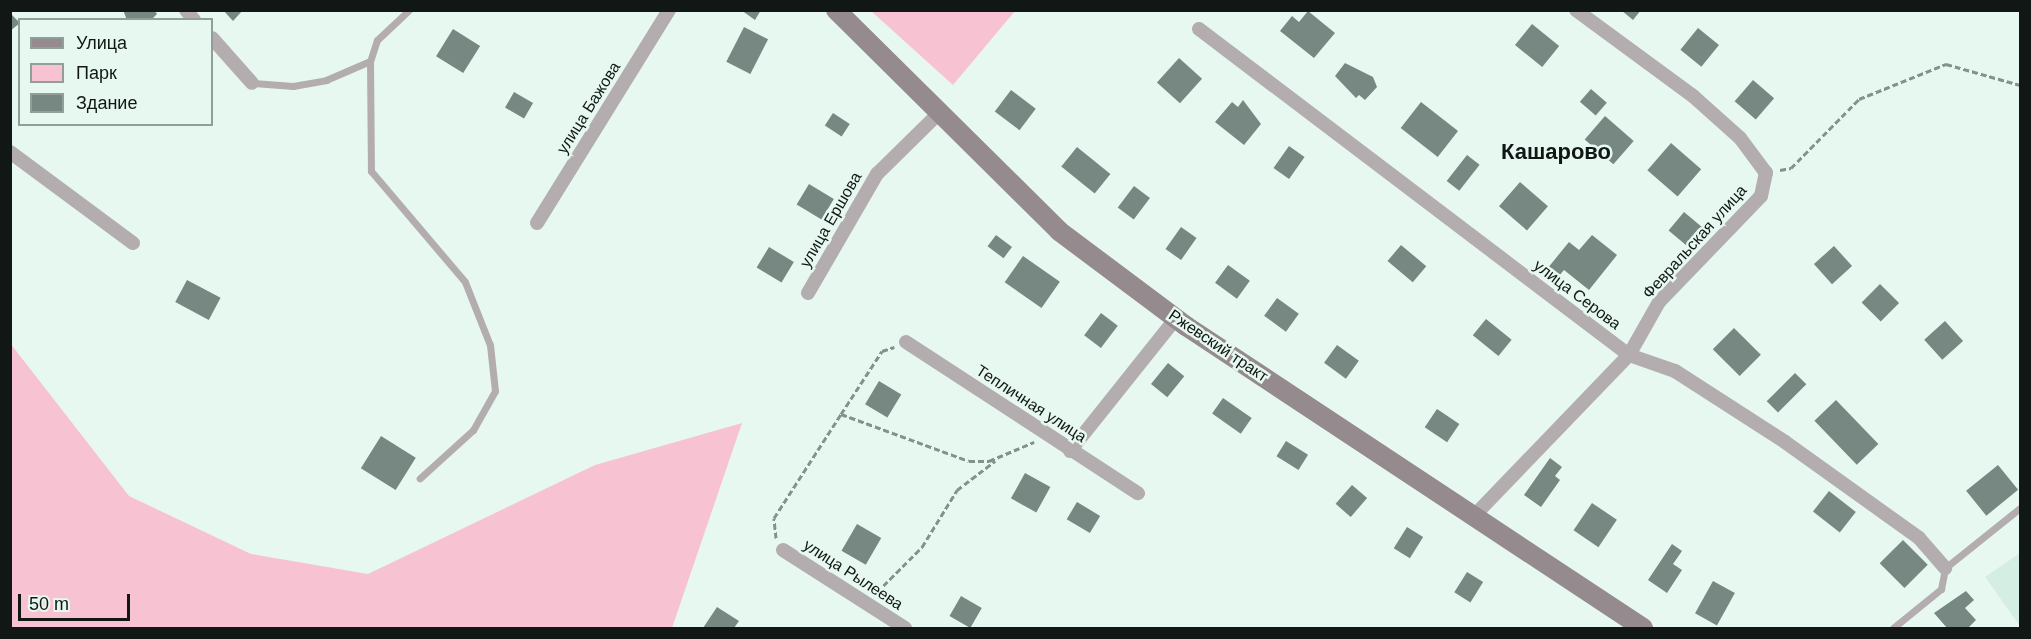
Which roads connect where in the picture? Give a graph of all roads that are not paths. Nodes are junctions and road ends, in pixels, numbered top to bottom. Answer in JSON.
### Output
{"nodes":[{"id":1,"x":408,"y":10,"type":"edge"},
{"id":2,"x":669,"y":10,"type":"edge"},
{"id":3,"x":836,"y":10,"type":"edge"},
{"id":4,"x":1576,"y":10,"type":"edge"},
{"id":5,"x":1199,"y":29,"type":"dead end"},
{"id":6,"x":213,"y":40,"type":"edge"},
{"id":7,"x":370,"y":61,"type":"junction"},
{"id":8,"x":252,"y":83,"type":"joint"},
{"id":9,"x":937,"y":115,"type":"junction"},
{"id":10,"x":10,"y":152,"type":"edge"},
{"id":11,"x":537,"y":223,"type":"dead end"},
{"id":12,"x":133,"y":243,"type":"dead end"},
{"id":13,"x":808,"y":292,"type":"dead end"},
{"id":14,"x":1176,"y":318,"type":"junction"},
{"id":15,"x":906,"y":342,"type":"road end"},
{"id":16,"x":1629,"y":355,"type":"junction"},
{"id":17,"x":1070,"y":450,"type":"junction"},
{"id":18,"x":420,"y":478,"type":"dead end"},
{"id":19,"x":1138,"y":493,"type":"dead end"},
{"id":20,"x":2020,"y":508,"type":"edge"},
{"id":21,"x":1473,"y":517,"type":"junction"},
{"id":22,"x":783,"y":550,"type":"road end"},
{"id":23,"x":1945,"y":568,"type":"junction"},
{"id":24,"x":905,"y":628,"type":"edge"},
{"id":25,"x":1643,"y":628,"type":"edge"},
{"id":26,"x":1893,"y":628,"type":"edge"}],
"edges":[{"from":1,"to":7,"type":"lane"},
{"from":2,"to":11,"type":"street","name":"улица Бажова"},
{"from":3,"to":9,"type":"main road","name":"Ржевский тракт"},
{"from":4,"to":16,"type":"street","name":"Февральская улица"},
{"from":5,"to":16,"type":"street","name":"улица Серова"},
{"from":6,"to":8,"type":"street"},
{"from":7,"to":8,"type":"lane"},
{"from":7,"to":18,"type":"lane"},
{"from":9,"to":13,"type":"street","name":"улица Ершова"},
{"from":9,"to":14,"type":"main road","name":"Ржевский тракт"},
{"from":10,"to":12,"type":"street"},
{"from":14,"to":17,"type":"street"},
{"from":14,"to":21,"type":"main road","name":"Ржевский тракт"},
{"from":15,"to":17,"type":"street","name":"Тепличная улица"},
{"from":16,"to":21,"type":"street","name":"Февральская улица"},
{"from":16,"to":23,"type":"street","name":"улица Серова"},
{"from":17,"to":19,"type":"street","name":"Тепличная улица"},
{"from":20,"to":23,"type":"lane"},
{"from":21,"to":25,"type":"main road","name":"Ржевский тракт"},
{"from":22,"to":24,"type":"street","name":"улица Рылеева"},
{"from":23,"to":26,"type":"lane"}]}
